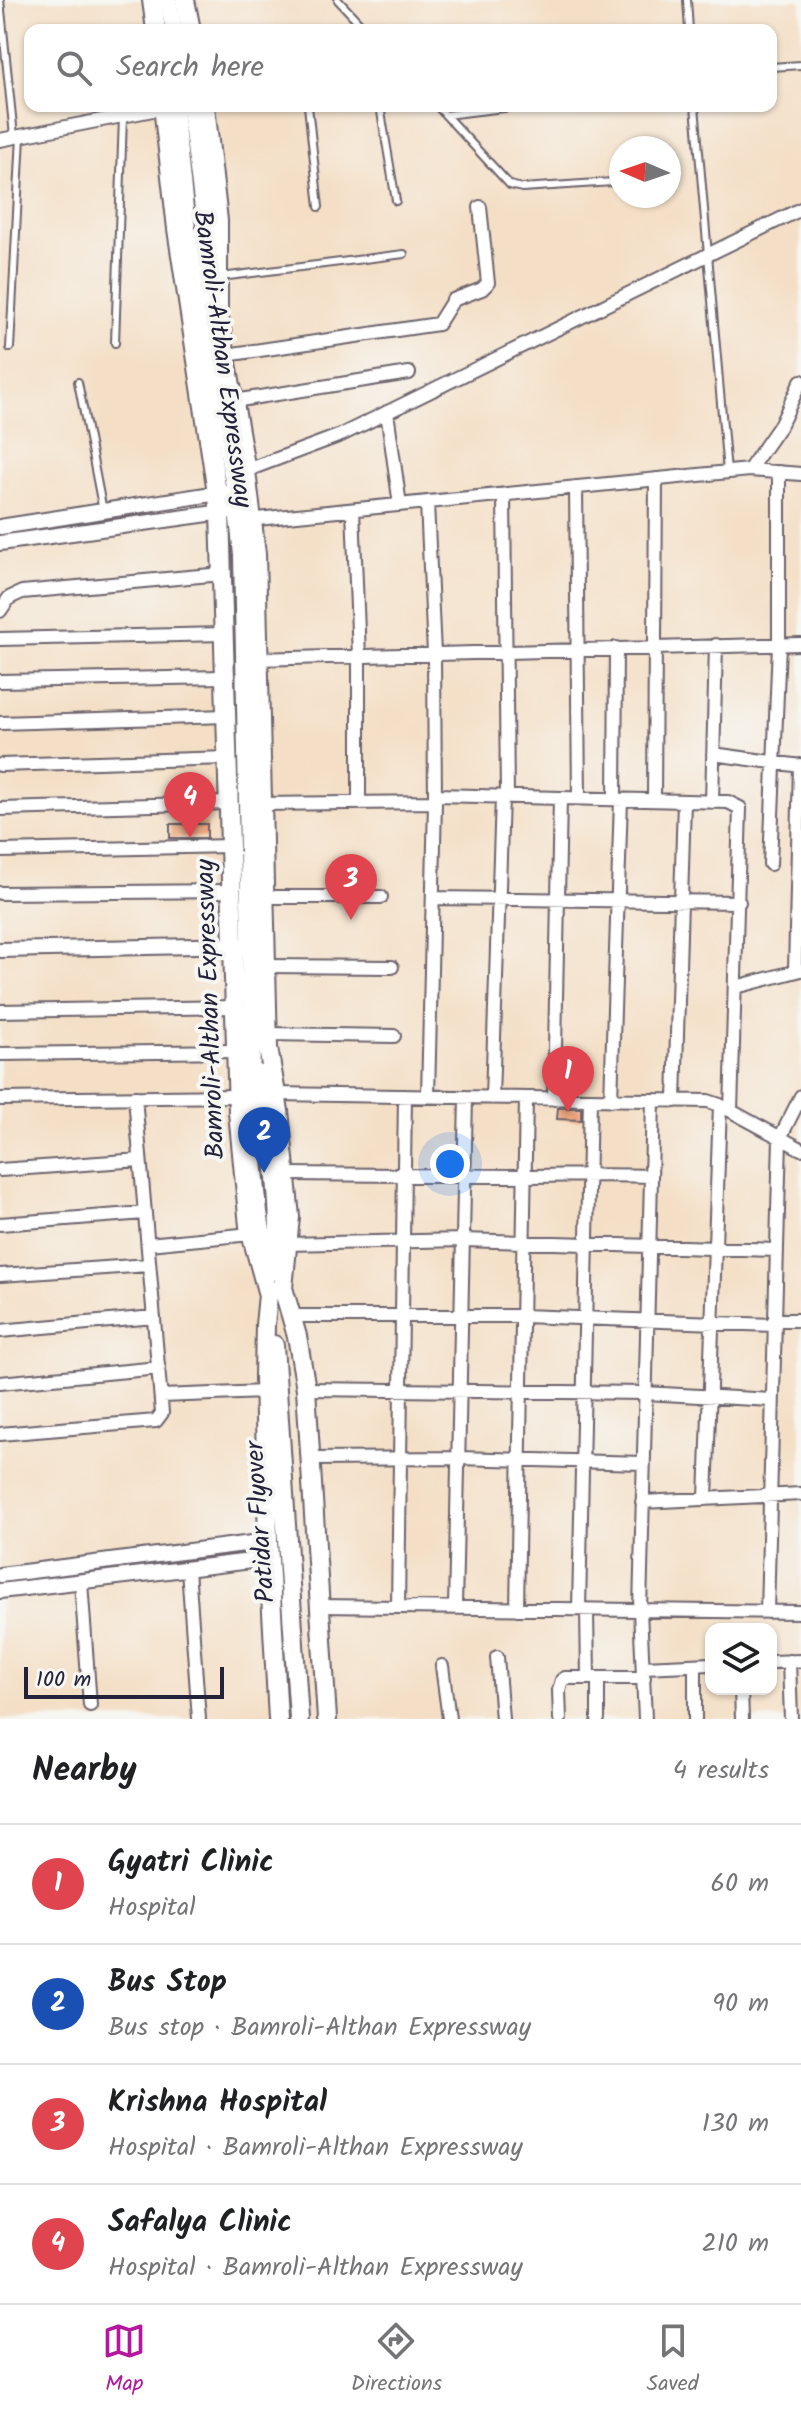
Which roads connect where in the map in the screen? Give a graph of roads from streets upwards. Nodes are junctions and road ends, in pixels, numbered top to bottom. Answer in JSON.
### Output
{"nodes":[{"id":1,"x":152,"y":0,"type":"edge"},
{"id":2,"x":185,"y":0,"type":"edge"},
{"id":3,"x":155,"y":24,"type":"edge"},
{"id":4,"x":190,"y":24,"type":"edge"},
{"id":5,"x":144,"y":112,"type":"edge"},
{"id":6,"x":166,"y":112,"type":"edge"},
{"id":7,"x":167,"y":112,"type":"edge"},
{"id":8,"x":191,"y":112,"type":"edge"},
{"id":9,"x":206,"y":112,"type":"edge"},
{"id":10,"x":0,"y":140,"type":"edge"},
{"id":11,"x":480,"y":207,"type":"dead end"},
{"id":12,"x":801,"y":209,"type":"edge"},
{"id":13,"x":203,"y":311,"type":"junction"},
{"id":14,"x":226,"y":355,"type":"junction"},
{"id":15,"x":409,"y":373,"type":"dead end"},
{"id":16,"x":801,"y":381,"type":"edge"},
{"id":17,"x":234,"y":401,"type":"junction"},
{"id":18,"x":387,"y":412,"type":"junction"},
{"id":19,"x":749,"y":470,"type":"junction"},
{"id":20,"x":779,"y":472,"type":"junction"},
{"id":21,"x":801,"y":474,"type":"edge"},
{"id":22,"x":656,"y":479,"type":"junction"},
{"id":23,"x":576,"y":487,"type":"junction"},
{"id":24,"x":504,"y":495,"type":"junction"},
{"id":25,"x":234,"y":499,"type":"junction"},
{"id":26,"x":427,"y":503,"type":"junction"},
{"id":27,"x":400,"y":505,"type":"junction"},
{"id":28,"x":353,"y":510,"type":"junction"},
{"id":29,"x":0,"y":527,"type":"edge"},
{"id":30,"x":0,"y":543,"type":"edge"},
{"id":31,"x":222,"y":574,"type":"junction"},
{"id":32,"x":0,"y":611,"type":"edge"},
{"id":33,"x":224,"y":634,"type":"junction"},
{"id":34,"x":0,"y":639,"type":"edge"},
{"id":35,"x":779,"y":644,"type":"junction"},
{"id":36,"x":801,"y":644,"type":"edge"},
{"id":37,"x":716,"y":645,"type":"junction"},
{"id":38,"x":655,"y":647,"type":"junction"},
{"id":39,"x":616,"y":648,"type":"junction"},
{"id":40,"x":578,"y":649,"type":"junction"},
{"id":41,"x":506,"y":651,"type":"junction"},
{"id":42,"x":434,"y":654,"type":"junction"},
{"id":43,"x":359,"y":656,"type":"junction"},
{"id":44,"x":256,"y":659,"type":"junction"},
{"id":45,"x":225,"y":677,"type":"junction"},
{"id":46,"x":0,"y":681,"type":"edge"},
{"id":47,"x":227,"y":716,"type":"junction"},
{"id":48,"x":0,"y":723,"type":"edge"},
{"id":49,"x":713,"y":754,"type":"junction"},
{"id":50,"x":228,"y":758,"type":"junction"},
{"id":51,"x":774,"y":762,"type":"junction"},
{"id":52,"x":0,"y":765,"type":"edge"},
{"id":53,"x":801,"y":766,"type":"edge"},
{"id":54,"x":505,"y":797,"type":"junction"},
{"id":55,"x":435,"y":798,"type":"junction"},
{"id":56,"x":560,"y":798,"type":"junction"},
{"id":57,"x":579,"y":798,"type":"junction"},
{"id":58,"x":618,"y":799,"type":"junction"},
{"id":59,"x":654,"y":800,"type":"junction"},
{"id":60,"x":684,"y":801,"type":"junction"},
{"id":61,"x":712,"y":802,"type":"junction"},
{"id":62,"x":230,"y":803,"type":"junction"},
{"id":63,"x":359,"y":803,"type":"junction"},
{"id":64,"x":260,"y":804,"type":"junction"},
{"id":65,"x":0,"y":809,"type":"edge"},
{"id":66,"x":231,"y":846,"type":"junction"},
{"id":67,"x":0,"y":851,"type":"edge"},
{"id":68,"x":770,"y":864,"type":"dead end"},
{"id":69,"x":799,"y":874,"type":"edge"},
{"id":70,"x":233,"y":891,"type":"junction"},
{"id":71,"x":0,"y":893,"type":"edge"},
{"id":72,"x":263,"y":897,"type":"junction"},
{"id":73,"x":381,"y":897,"type":"dead end"},
{"id":74,"x":433,"y":898,"type":"junction"},
{"id":75,"x":499,"y":898,"type":"junction"},
{"id":76,"x":558,"y":899,"type":"junction"},
{"id":77,"x":681,"y":900,"type":"junction"},
{"id":78,"x":618,"y":901,"type":"junction"},
{"id":79,"x":739,"y":902,"type":"junction"},
{"id":80,"x":249,"y":944,"type":"junction"},
{"id":81,"x":0,"y":950,"type":"edge"},
{"id":82,"x":265,"y":966,"type":"junction"},
{"id":83,"x":392,"y":967,"type":"dead end"},
{"id":84,"x":798,"y":970,"type":"edge"},
{"id":85,"x":736,"y":987,"type":"junction"},
{"id":86,"x":236,"y":1007,"type":"junction"},
{"id":87,"x":0,"y":1011,"type":"edge"},
{"id":88,"x":267,"y":1034,"type":"junction"},
{"id":89,"x":394,"y":1036,"type":"dead end"},
{"id":90,"x":245,"y":1050,"type":"junction"},
{"id":91,"x":0,"y":1054,"type":"edge"},
{"id":92,"x":276,"y":1094,"type":"junction"},
{"id":93,"x":238,"y":1096,"type":"junction"},
{"id":94,"x":405,"y":1096,"type":"junction"},
{"id":95,"x":428,"y":1096,"type":"junction"},
{"id":96,"x":801,"y":1096,"type":"edge"},
{"id":97,"x":135,"y":1097,"type":"junction"},
{"id":98,"x":466,"y":1097,"type":"junction"},
{"id":99,"x":492,"y":1098,"type":"junction"},
{"id":100,"x":526,"y":1098,"type":"junction"},
{"id":101,"x":0,"y":1099,"type":"edge"},
{"id":102,"x":554,"y":1099,"type":"junction"},
{"id":103,"x":590,"y":1099,"type":"junction"},
{"id":104,"x":611,"y":1100,"type":"junction"},
{"id":105,"x":653,"y":1100,"type":"junction"},
{"id":106,"x":675,"y":1101,"type":"junction"},
{"id":107,"x":726,"y":1108,"type":"junction"},
{"id":108,"x":780,"y":1138,"type":"junction"},
{"id":109,"x":801,"y":1149,"type":"edge"},
{"id":110,"x":140,"y":1160,"type":"junction"},
{"id":111,"x":0,"y":1170,"type":"edge"},
{"id":112,"x":404,"y":1173,"type":"junction"},
{"id":113,"x":588,"y":1173,"type":"junction"},
{"id":114,"x":286,"y":1174,"type":"junction"},
{"id":115,"x":464,"y":1175,"type":"junction"},
{"id":116,"x":525,"y":1176,"type":"junction"},
{"id":117,"x":651,"y":1176,"type":"junction"},
{"id":118,"x":145,"y":1213,"type":"junction"},
{"id":119,"x":0,"y":1224,"type":"edge"},
{"id":120,"x":251,"y":1234,"type":"junction"},
{"id":121,"x":463,"y":1240,"type":"junction"},
{"id":122,"x":403,"y":1241,"type":"junction"},
{"id":123,"x":524,"y":1242,"type":"junction"},
{"id":124,"x":148,"y":1244,"type":"junction"},
{"id":125,"x":287,"y":1244,"type":"junction"},
{"id":126,"x":587,"y":1245,"type":"junction"},
{"id":127,"x":649,"y":1246,"type":"junction"},
{"id":128,"x":715,"y":1248,"type":"junction"},
{"id":129,"x":777,"y":1250,"type":"junction"},
{"id":130,"x":149,"y":1265,"type":"junction"},
{"id":131,"x":0,"y":1275,"type":"edge"},
{"id":132,"x":276,"y":1291,"type":"junction"},
{"id":133,"x":291,"y":1316,"type":"junction"},
{"id":134,"x":522,"y":1316,"type":"junction"},
{"id":135,"x":154,"y":1317,"type":"junction"},
{"id":136,"x":402,"y":1317,"type":"junction"},
{"id":137,"x":461,"y":1317,"type":"junction"},
{"id":138,"x":585,"y":1318,"type":"junction"},
{"id":139,"x":801,"y":1320,"type":"edge"},
{"id":140,"x":647,"y":1321,"type":"junction"},
{"id":141,"x":774,"y":1322,"type":"junction"},
{"id":142,"x":713,"y":1324,"type":"junction"},
{"id":143,"x":265,"y":1325,"type":"junction"},
{"id":144,"x":0,"y":1331,"type":"edge"},
{"id":145,"x":159,"y":1368,"type":"junction"},
{"id":146,"x":293,"y":1382,"type":"junction"},
{"id":147,"x":0,"y":1383,"type":"edge"},
{"id":148,"x":401,"y":1390,"type":"junction"},
{"id":149,"x":459,"y":1390,"type":"junction"},
{"id":150,"x":521,"y":1391,"type":"junction"},
{"id":151,"x":265,"y":1392,"type":"junction"},
{"id":152,"x":584,"y":1392,"type":"junction"},
{"id":153,"x":645,"y":1393,"type":"junction"},
{"id":154,"x":161,"y":1396,"type":"junction"},
{"id":155,"x":710,"y":1396,"type":"junction"},
{"id":156,"x":772,"y":1400,"type":"junction"},
{"id":157,"x":0,"y":1434,"type":"edge"},
{"id":158,"x":458,"y":1458,"type":"junction"},
{"id":159,"x":310,"y":1459,"type":"junction"},
{"id":160,"x":400,"y":1459,"type":"junction"},
{"id":161,"x":520,"y":1459,"type":"junction"},
{"id":162,"x":582,"y":1463,"type":"junction"},
{"id":163,"x":643,"y":1463,"type":"junction"},
{"id":164,"x":801,"y":1494,"type":"edge"},
{"id":165,"x":769,"y":1496,"type":"junction"},
{"id":166,"x":706,"y":1499,"type":"junction"},
{"id":167,"x":642,"y":1502,"type":"junction"},
{"id":168,"x":268,"y":1550,"type":"junction"},
{"id":169,"x":188,"y":1569,"type":"junction"},
{"id":170,"x":0,"y":1575,"type":"edge"},
{"id":171,"x":81,"y":1582,"type":"junction"},
{"id":172,"x":0,"y":1591,"type":"edge"},
{"id":173,"x":320,"y":1606,"type":"junction"},
{"id":174,"x":398,"y":1607,"type":"junction"},
{"id":175,"x":455,"y":1608,"type":"junction"},
{"id":176,"x":517,"y":1609,"type":"junction"},
{"id":177,"x":583,"y":1610,"type":"junction"},
{"id":178,"x":640,"y":1610,"type":"junction"},
{"id":179,"x":767,"y":1612,"type":"junction"},
{"id":180,"x":801,"y":1612,"type":"edge"},
{"id":181,"x":497,"y":1657,"type":"dead end"},
{"id":182,"x":795,"y":1661,"type":"edge"},
{"id":183,"x":705,"y":1664,"type":"edge"},
{"id":184,"x":695,"y":1665,"type":"junction"},
{"id":185,"x":442,"y":1666,"type":"dead end"},
{"id":186,"x":644,"y":1672,"type":"junction"},
{"id":187,"x":593,"y":1678,"type":"junction"},
{"id":188,"x":741,"y":1695,"type":"edge"},
{"id":189,"x":90,"y":1705,"type":"dead end"},
{"id":190,"x":199,"y":1719,"type":"edge"},
{"id":191,"x":278,"y":1719,"type":"edge"},
{"id":192,"x":299,"y":1719,"type":"edge"},
{"id":193,"x":315,"y":1719,"type":"edge"},
{"id":194,"x":327,"y":1719,"type":"edge"},
{"id":195,"x":449,"y":1719,"type":"edge"},
{"id":196,"x":502,"y":1719,"type":"edge"},
{"id":197,"x":560,"y":1719,"type":"edge"},
{"id":198,"x":598,"y":1719,"type":"edge"},
{"id":199,"x":645,"y":1719,"type":"edge"},
{"id":200,"x":695,"y":1719,"type":"edge"},
{"id":201,"x":742,"y":1719,"type":"edge"},
{"id":202,"x":791,"y":1719,"type":"edge"}],
"edges":[{"from":1,"to":3,"type":"main road"},
{"from":2,"to":4,"type":"main road"},
{"from":5,"to":10,"type":"street"},
{"from":6,"to":25,"type":"main road","name":"Bamroli-Althan Expressway"},
{"from":7,"to":13,"type":"main road"},
{"from":8,"to":13,"type":"main road"},
{"from":9,"to":14,"type":"main road"},
{"from":11,"to":14,"type":"street"},
{"from":12,"to":18,"type":"street"},
{"from":13,"to":25,"type":"main road","name":"Bamroli-Althan Expressway"},
{"from":14,"to":17,"type":"main road"},
{"from":15,"to":17,"type":"street"},
{"from":16,"to":19,"type":"street"},
{"from":17,"to":25,"type":"main road"},
{"from":18,"to":25,"type":"street"},
{"from":18,"to":27,"type":"street"},
{"from":19,"to":20,"type":"street"},
{"from":19,"to":22,"type":"street"},
{"from":20,"to":21,"type":"street"},
{"from":20,"to":35,"type":"street"},
{"from":22,"to":23,"type":"street"},
{"from":22,"to":38,"type":"street"},
{"from":23,"to":24,"type":"street"},
{"from":23,"to":40,"type":"street"},
{"from":24,"to":26,"type":"street"},
{"from":24,"to":41,"type":"street"},
{"from":25,"to":28,"type":"street"},
{"from":25,"to":29,"type":"street"},
{"from":25,"to":30,"type":"street"},
{"from":25,"to":31,"type":"main road","name":"Bamroli-Althan Expressway"},
{"from":25,"to":44,"type":"main road"},
{"from":25,"to":80,"type":"main road","name":"Bamroli-Althan Expressway"},
{"from":26,"to":27,"type":"street"},
{"from":26,"to":42,"type":"street"},
{"from":27,"to":28,"type":"street"},
{"from":28,"to":43,"type":"street"},
{"from":31,"to":32,"type":"street"},
{"from":31,"to":33,"type":"main road","name":"Bamroli-Althan Expressway"},
{"from":33,"to":34,"type":"street"},
{"from":33,"to":45,"type":"main road","name":"Bamroli-Althan Expressway"},
{"from":35,"to":36,"type":"street"},
{"from":35,"to":37,"type":"street"},
{"from":35,"to":51,"type":"street"},
{"from":37,"to":38,"type":"street"},
{"from":37,"to":49,"type":"street"},
{"from":38,"to":39,"type":"street"},
{"from":38,"to":59,"type":"street"},
{"from":39,"to":40,"type":"street"},
{"from":39,"to":58,"type":"street"},
{"from":40,"to":41,"type":"street"},
{"from":40,"to":57,"type":"street"},
{"from":41,"to":42,"type":"street"},
{"from":41,"to":54,"type":"street"},
{"from":42,"to":43,"type":"street"},
{"from":42,"to":55,"type":"street"},
{"from":43,"to":44,"type":"street"},
{"from":43,"to":63,"type":"street"},
{"from":44,"to":64,"type":"main road"},
{"from":45,"to":46,"type":"street"},
{"from":45,"to":47,"type":"main road","name":"Bamroli-Althan Expressway"},
{"from":47,"to":48,"type":"street"},
{"from":47,"to":50,"type":"main road","name":"Bamroli-Althan Expressway"},
{"from":49,"to":51,"type":"street"},
{"from":49,"to":61,"type":"street"},
{"from":50,"to":52,"type":"street"},
{"from":50,"to":62,"type":"main road","name":"Bamroli-Althan Expressway"},
{"from":51,"to":53,"type":"street"},
{"from":51,"to":68,"type":"street"},
{"from":53,"to":69,"type":"street"},
{"from":54,"to":55,"type":"street"},
{"from":54,"to":56,"type":"street"},
{"from":54,"to":75,"type":"street"},
{"from":55,"to":63,"type":"street"},
{"from":55,"to":74,"type":"street"},
{"from":56,"to":57,"type":"street"},
{"from":56,"to":76,"type":"street"},
{"from":57,"to":58,"type":"street"},
{"from":58,"to":59,"type":"street"},
{"from":58,"to":78,"type":"street"},
{"from":59,"to":60,"type":"street"},
{"from":60,"to":61,"type":"street"},
{"from":60,"to":77,"type":"street"},
{"from":61,"to":79,"type":"street"},
{"from":62,"to":65,"type":"street"},
{"from":62,"to":66,"type":"main road","name":"Bamroli-Althan Expressway"},
{"from":63,"to":64,"type":"street"},
{"from":64,"to":72,"type":"main road"},
{"from":66,"to":67,"type":"street"},
{"from":66,"to":70,"type":"main road","name":"Bamroli-Althan Expressway"},
{"from":69,"to":84,"type":"street"},
{"from":70,"to":71,"type":"street"},
{"from":70,"to":80,"type":"main road","name":"Bamroli-Althan Expressway"},
{"from":72,"to":73,"type":"street"},
{"from":72,"to":80,"type":"main road"},
{"from":74,"to":75,"type":"street"},
{"from":74,"to":95,"type":"street"},
{"from":75,"to":76,"type":"street"},
{"from":75,"to":99,"type":"street"},
{"from":76,"to":78,"type":"street"},
{"from":76,"to":102,"type":"street"},
{"from":77,"to":78,"type":"street"},
{"from":77,"to":79,"type":"street"},
{"from":77,"to":106,"type":"street"},
{"from":78,"to":104,"type":"street"},
{"from":79,"to":85,"type":"street"},
{"from":80,"to":81,"type":"street"},
{"from":80,"to":82,"type":"main road"},
{"from":80,"to":86,"type":"main road","name":"Bamroli-Althan Expressway"},
{"from":80,"to":90,"type":"main road","name":"Bamroli-Althan Expressway"},
{"from":82,"to":83,"type":"street"},
{"from":82,"to":88,"type":"main road"},
{"from":84,"to":85,"type":"street"},
{"from":85,"to":107,"type":"street"},
{"from":86,"to":87,"type":"street"},
{"from":86,"to":90,"type":"main road","name":"Bamroli-Althan Expressway"},
{"from":88,"to":89,"type":"street"},
{"from":88,"to":92,"type":"main road"},
{"from":90,"to":91,"type":"street"},
{"from":90,"to":93,"type":"main road","name":"Bamroli-Althan Expressway"},
{"from":90,"to":132,"type":"main road"},
{"from":92,"to":94,"type":"street"},
{"from":92,"to":114,"type":"main road"},
{"from":93,"to":97,"type":"street"},
{"from":93,"to":120,"type":"main road","name":"Bamroli-Althan Expressway"},
{"from":94,"to":95,"type":"street"},
{"from":94,"to":112,"type":"street"},
{"from":95,"to":98,"type":"street"},
{"from":96,"to":108,"type":"street"},
{"from":97,"to":101,"type":"street"},
{"from":97,"to":110,"type":"street"},
{"from":98,"to":99,"type":"street"},
{"from":98,"to":115,"type":"street"},
{"from":99,"to":100,"type":"street"},
{"from":100,"to":102,"type":"street"},
{"from":100,"to":116,"type":"street"},
{"from":102,"to":103,"type":"street"},
{"from":103,"to":104,"type":"street"},
{"from":103,"to":113,"type":"street"},
{"from":104,"to":105,"type":"street"},
{"from":105,"to":106,"type":"street"},
{"from":105,"to":117,"type":"street"},
{"from":106,"to":107,"type":"street"},
{"from":107,"to":108,"type":"street"},
{"from":107,"to":128,"type":"street"},
{"from":108,"to":109,"type":"street"},
{"from":108,"to":129,"type":"street"},
{"from":110,"to":111,"type":"street"},
{"from":110,"to":118,"type":"street"},
{"from":112,"to":114,"type":"street"},
{"from":112,"to":115,"type":"street"},
{"from":112,"to":122,"type":"street"},
{"from":113,"to":116,"type":"street"},
{"from":113,"to":117,"type":"street"},
{"from":113,"to":126,"type":"street"},
{"from":114,"to":125,"type":"main road"},
{"from":115,"to":116,"type":"street"},
{"from":115,"to":121,"type":"street"},
{"from":116,"to":123,"type":"street"},
{"from":117,"to":127,"type":"street"},
{"from":118,"to":119,"type":"street"},
{"from":118,"to":124,"type":"street"},
{"from":120,"to":124,"type":"street"},
{"from":120,"to":132,"type":"main road","name":"Bamroli-Althan Expressway"},
{"from":121,"to":122,"type":"street"},
{"from":121,"to":123,"type":"street"},
{"from":121,"to":137,"type":"street"},
{"from":122,"to":125,"type":"street"},
{"from":122,"to":136,"type":"street"},
{"from":123,"to":126,"type":"street"},
{"from":123,"to":134,"type":"street"},
{"from":124,"to":130,"type":"street"},
{"from":125,"to":132,"type":"main road"},
{"from":126,"to":127,"type":"street"},
{"from":126,"to":138,"type":"street"},
{"from":127,"to":128,"type":"street"},
{"from":127,"to":140,"type":"street"},
{"from":128,"to":129,"type":"street"},
{"from":128,"to":142,"type":"street"},
{"from":129,"to":141,"type":"street"},
{"from":130,"to":131,"type":"street"},
{"from":130,"to":135,"type":"street"},
{"from":132,"to":133,"type":"main road","name":"Patidar Flyover"},
{"from":132,"to":143,"type":"main road","name":"Bamroli-Althan Expressway"},
{"from":133,"to":136,"type":"street"},
{"from":133,"to":146,"type":"main road","name":"Patidar Flyover"},
{"from":134,"to":137,"type":"street"},
{"from":134,"to":138,"type":"street"},
{"from":134,"to":150,"type":"street"},
{"from":135,"to":144,"type":"street"},
{"from":135,"to":145,"type":"street"},
{"from":136,"to":137,"type":"street"},
{"from":136,"to":148,"type":"street"},
{"from":137,"to":149,"type":"street"},
{"from":138,"to":140,"type":"street"},
{"from":138,"to":152,"type":"street"},
{"from":139,"to":141,"type":"street"},
{"from":140,"to":142,"type":"street"},
{"from":140,"to":153,"type":"street"},
{"from":141,"to":142,"type":"street"},
{"from":141,"to":156,"type":"street"},
{"from":142,"to":155,"type":"street"},
{"from":143,"to":146,"type":"main road","name":"Patidar Flyover"},
{"from":143,"to":151,"type":"main road","name":"Bamroli-Althan Expressway"},
{"from":145,"to":147,"type":"street"},
{"from":145,"to":154,"type":"street"},
{"from":146,"to":148,"type":"street"},
{"from":146,"to":159,"type":"main road"},
{"from":146,"to":192,"type":"main road","name":"Patidar Flyover"},
{"from":146,"to":193,"type":"main road","name":"Patidar Flyover"},
{"from":148,"to":149,"type":"street"},
{"from":148,"to":160,"type":"street"},
{"from":149,"to":150,"type":"street"},
{"from":149,"to":158,"type":"street"},
{"from":150,"to":152,"type":"street"},
{"from":150,"to":161,"type":"street"},
{"from":151,"to":154,"type":"street"},
{"from":151,"to":168,"type":"main road","name":"Bamroli-Althan Expressway"},
{"from":152,"to":153,"type":"street"},
{"from":152,"to":162,"type":"street"},
{"from":153,"to":155,"type":"street"},
{"from":153,"to":163,"type":"street"},
{"from":154,"to":157,"type":"street"},
{"from":155,"to":156,"type":"street"},
{"from":155,"to":166,"type":"street"},
{"from":156,"to":165,"type":"street"},
{"from":158,"to":160,"type":"street"},
{"from":158,"to":161,"type":"street"},
{"from":158,"to":175,"type":"street"},
{"from":159,"to":160,"type":"street"},
{"from":159,"to":173,"type":"main road"},
{"from":160,"to":174,"type":"street"},
{"from":161,"to":162,"type":"street"},
{"from":161,"to":176,"type":"street"},
{"from":162,"to":163,"type":"street"},
{"from":162,"to":177,"type":"street"},
{"from":163,"to":167,"type":"street"},
{"from":164,"to":165,"type":"street"},
{"from":165,"to":166,"type":"street"},
{"from":165,"to":179,"type":"street"},
{"from":166,"to":167,"type":"street"},
{"from":167,"to":178,"type":"street"},
{"from":168,"to":169,"type":"street"},
{"from":168,"to":170,"type":"street"},
{"from":168,"to":191,"type":"main road","name":"Bamroli-Althan Expressway"},
{"from":169,"to":171,"type":"street"},
{"from":169,"to":190,"type":"street"},
{"from":171,"to":172,"type":"street"},
{"from":171,"to":189,"type":"street"},
{"from":173,"to":174,"type":"street"},
{"from":173,"to":194,"type":"main road"},
{"from":174,"to":175,"type":"street"},
{"from":175,"to":176,"type":"street"},
{"from":176,"to":177,"type":"street"},
{"from":177,"to":178,"type":"street"},
{"from":177,"to":187,"type":"street"},
{"from":178,"to":179,"type":"street"},
{"from":178,"to":186,"type":"street"},
{"from":179,"to":180,"type":"street"},
{"from":181,"to":196,"type":"street"},
{"from":182,"to":202,"type":"street"},
{"from":183,"to":184,"type":"street"},
{"from":184,"to":186,"type":"street"},
{"from":184,"to":200,"type":"street"},
{"from":185,"to":195,"type":"street"},
{"from":186,"to":187,"type":"street"},
{"from":186,"to":199,"type":"street"},
{"from":187,"to":197,"type":"street"},
{"from":187,"to":198,"type":"street"},
{"from":188,"to":201,"type":"street"}]}
